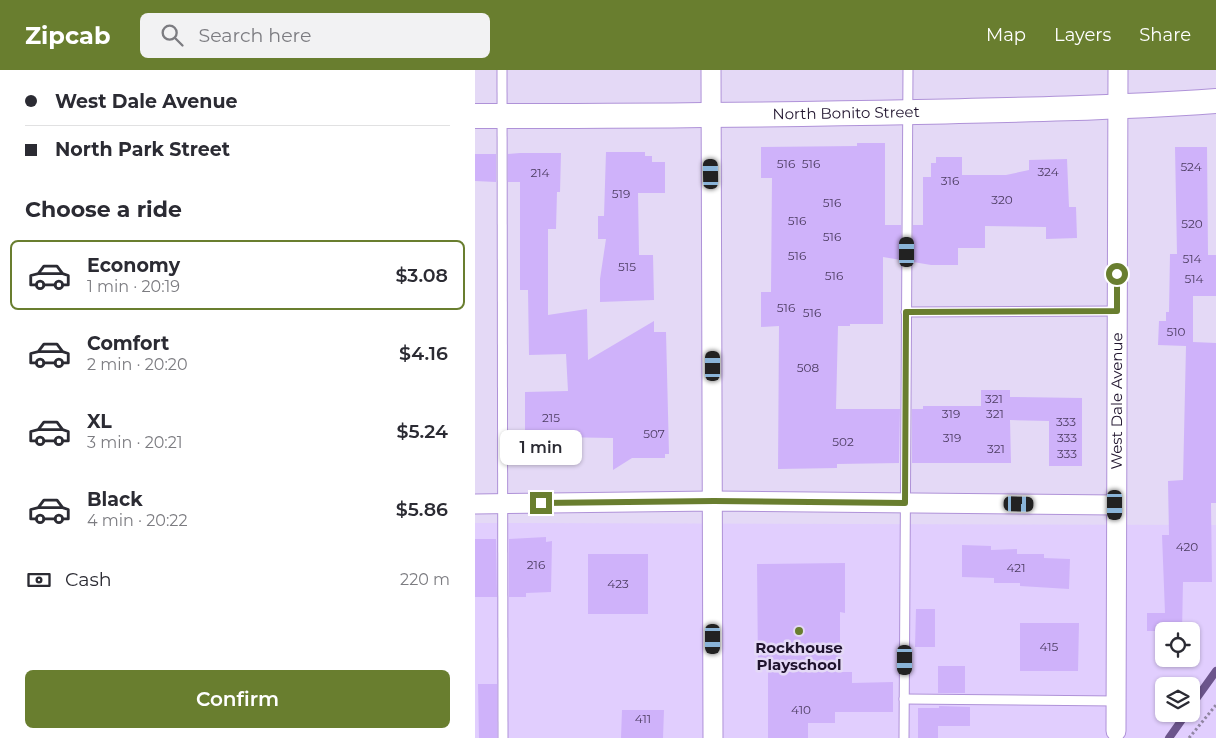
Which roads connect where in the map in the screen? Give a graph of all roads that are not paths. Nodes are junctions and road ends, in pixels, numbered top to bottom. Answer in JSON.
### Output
{"nodes":[{"id":1,"x":502,"y":70,"type":"edge"},
{"id":2,"x":711,"y":70,"type":"edge"},
{"id":3,"x":907,"y":70,"type":"edge"},
{"id":4,"x":1118,"y":70,"type":"edge"},
{"id":5,"x":1216,"y":101,"type":"edge"},
{"id":6,"x":1118,"y":108,"type":"junction"},
{"id":7,"x":907,"y":112,"type":"junction"},
{"id":8,"x":475,"y":116,"type":"edge"},
{"id":9,"x":502,"y":116,"type":"junction"},
{"id":10,"x":710,"y":116,"type":"junction"},
{"id":11,"x":1117,"y":311,"type":"junction"},
{"id":12,"x":906,"y":312,"type":"junction"},
{"id":13,"x":714,"y":501,"type":"junction"},
{"id":14,"x":905,"y":503,"type":"junction"},
{"id":15,"x":475,"y":504,"type":"edge"},
{"id":16,"x":503,"y":504,"type":"junction"},
{"id":17,"x":1115,"y":505,"type":"junction"},
{"id":18,"x":904,"y":699,"type":"junction"},
{"id":19,"x":1116,"y":701,"type":"junction"},
{"id":20,"x":1116,"y":732,"type":"dead end"},
{"id":21,"x":503,"y":738,"type":"edge"},
{"id":22,"x":713,"y":738,"type":"edge"},
{"id":23,"x":904,"y":738,"type":"edge"}],
"edges":[{"from":1,"to":9,"type":"lane"},
{"from":2,"to":10,"type":"street"},
{"from":3,"to":7,"type":"lane"},
{"from":4,"to":6,"type":"street","name":"West Dale Avenue"},
{"from":5,"to":6,"type":"street","name":"North Bonito Street"},
{"from":6,"to":7,"type":"street","name":"North Bonito Street"},
{"from":6,"to":11,"type":"street","name":"West Dale Avenue"},
{"from":7,"to":10,"type":"street","name":"North Bonito Street"},
{"from":7,"to":12,"type":"lane"},
{"from":8,"to":9,"type":"street","name":"North Bonito Street"},
{"from":9,"to":10,"type":"street","name":"North Bonito Street"},
{"from":9,"to":16,"type":"lane"},
{"from":10,"to":13,"type":"street"},
{"from":11,"to":12,"type":"lane"},
{"from":11,"to":17,"type":"street","name":"West Dale Avenue"},
{"from":12,"to":14,"type":"lane"},
{"from":13,"to":14,"type":"street"},
{"from":13,"to":16,"type":"street"},
{"from":13,"to":22,"type":"street"},
{"from":14,"to":17,"type":"street"},
{"from":14,"to":18,"type":"lane"},
{"from":15,"to":16,"type":"street"},
{"from":16,"to":21,"type":"lane"},
{"from":17,"to":19,"type":"street","name":"West Dale Avenue"},
{"from":18,"to":19,"type":"lane"},
{"from":18,"to":23,"type":"lane"},
{"from":19,"to":20,"type":"street","name":"West Dale Avenue"}]}
